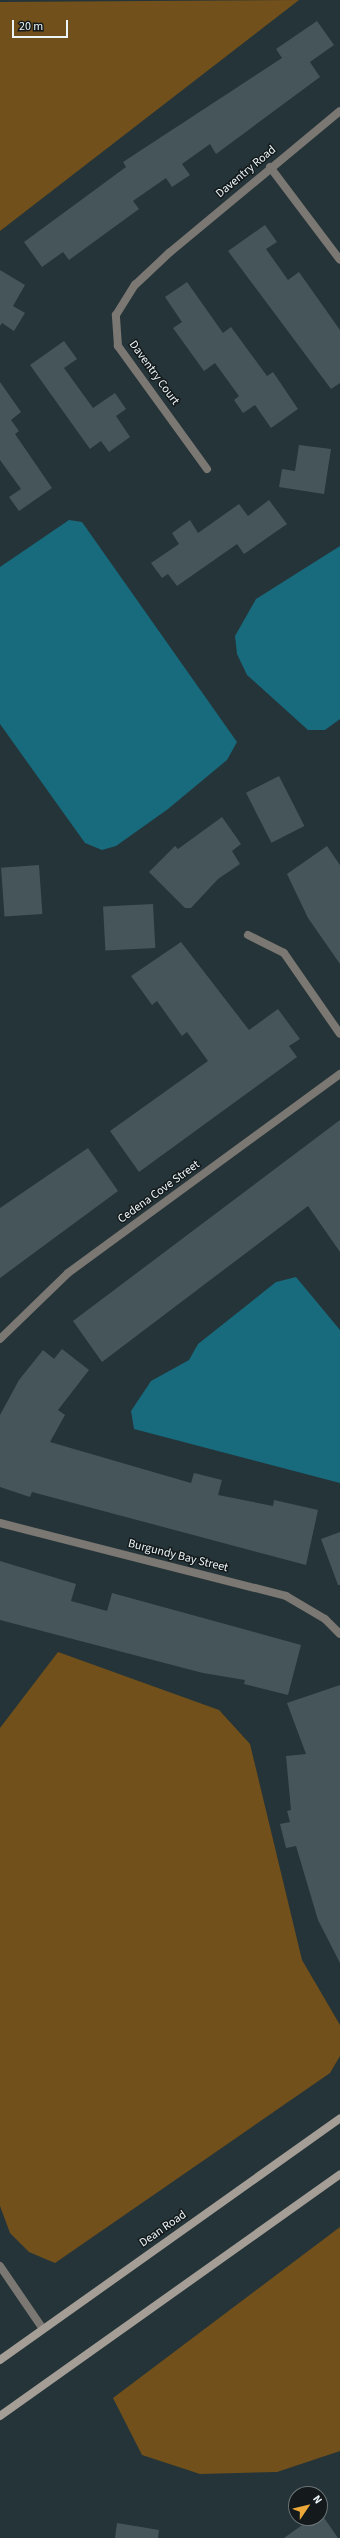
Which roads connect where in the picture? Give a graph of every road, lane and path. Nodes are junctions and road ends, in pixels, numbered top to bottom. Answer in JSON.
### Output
{"nodes":[{"id":1,"x":340,"y":111,"type":"edge"},
{"id":2,"x":270,"y":167,"type":"junction"},
{"id":3,"x":169,"y":253,"type":"joint"},
{"id":4,"x":340,"y":260,"type":"edge"},
{"id":5,"x":207,"y":469,"type":"dead end"},
{"id":6,"x":248,"y":936,"type":"dead end"},
{"id":7,"x":340,"y":1034,"type":"edge"},
{"id":8,"x":340,"y":1074,"type":"edge"},
{"id":9,"x":0,"y":1339,"type":"edge"},
{"id":10,"x":0,"y":1523,"type":"edge"},
{"id":11,"x":340,"y":1634,"type":"edge"},
{"id":12,"x":340,"y":2118,"type":"edge"},
{"id":13,"x":340,"y":2174,"type":"edge"},
{"id":14,"x":0,"y":2266,"type":"edge"},
{"id":15,"x":43,"y":2329,"type":"junction"},
{"id":16,"x":0,"y":2360,"type":"edge"},
{"id":17,"x":0,"y":2416,"type":"edge"}],
"edges":[{"from":1,"to":2,"type":"street","name":"Daventry Road"},
{"from":2,"to":3,"type":"street","name":"Daventry Road"},
{"from":2,"to":4,"type":"street"},
{"from":3,"to":5,"type":"street","name":"Daventry Court"},
{"from":6,"to":7,"type":"street"},
{"from":8,"to":9,"type":"street","name":"Cedena Cove Street"},
{"from":10,"to":11,"type":"street","name":"Burgundy Bay Street"},
{"from":12,"to":15,"type":"main road","name":"Dean Road"},
{"from":13,"to":17,"type":"main road"},
{"from":14,"to":15,"type":"street"},
{"from":15,"to":16,"type":"main road","name":"Dean Road"}]}
